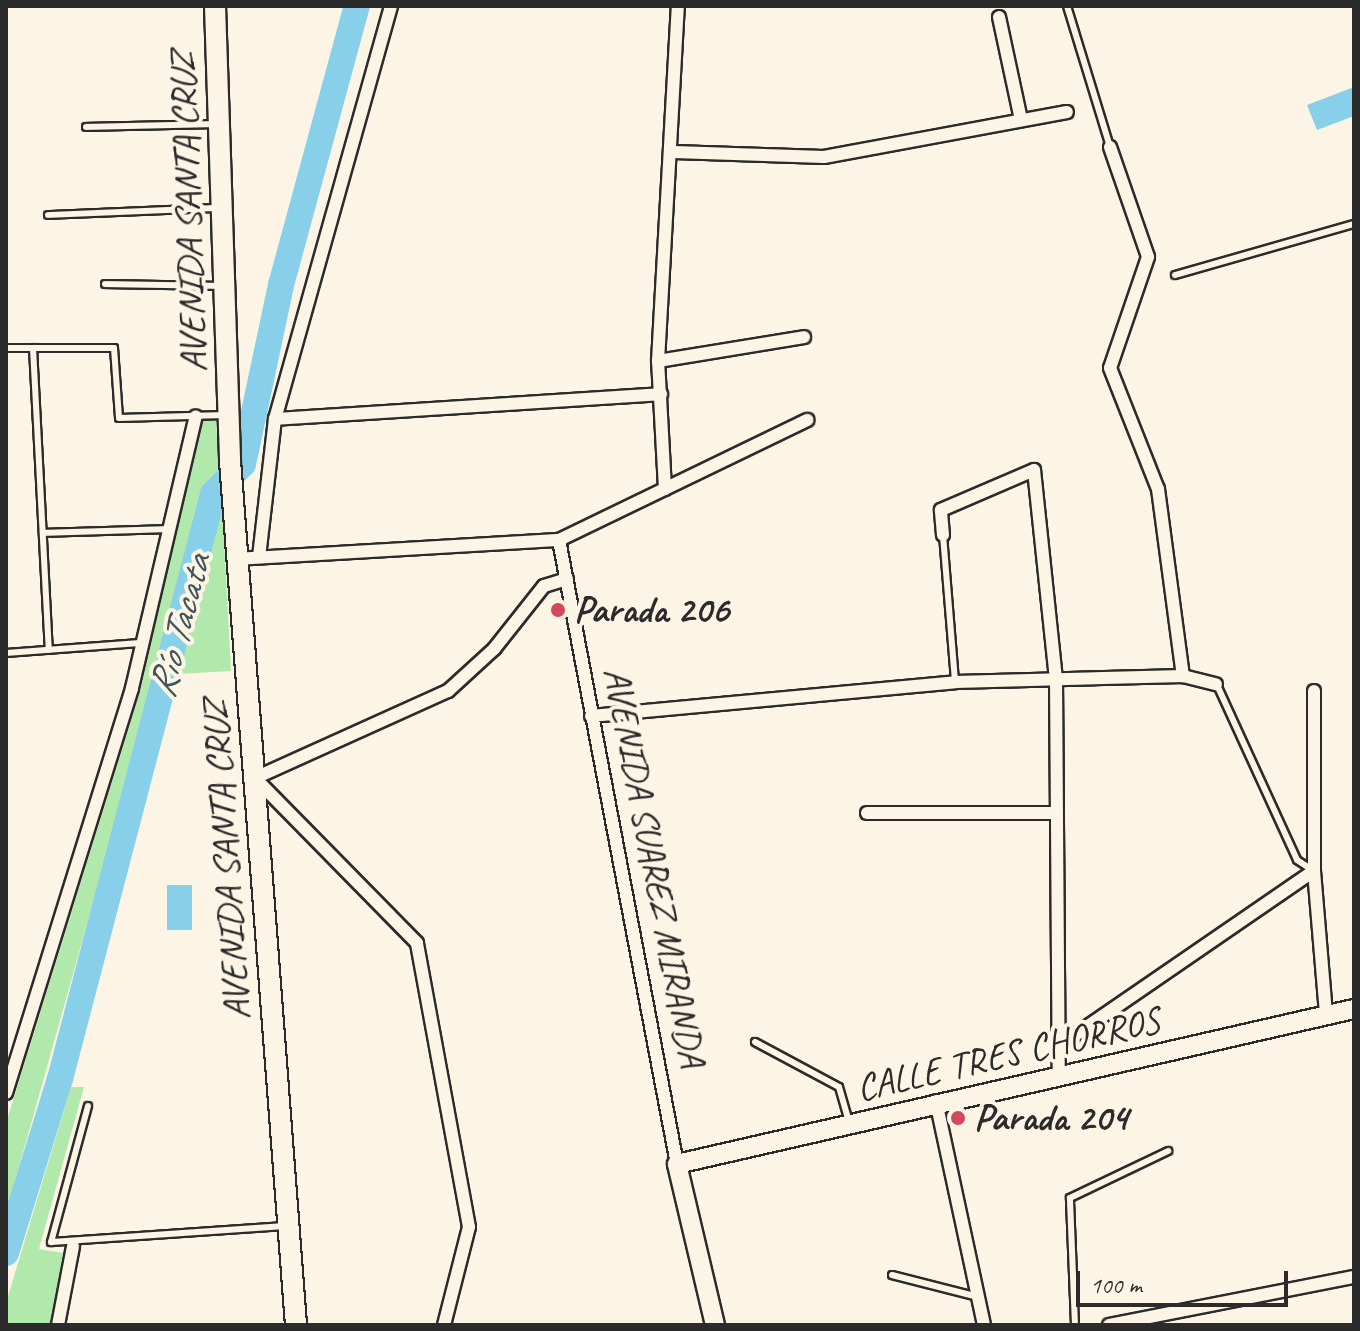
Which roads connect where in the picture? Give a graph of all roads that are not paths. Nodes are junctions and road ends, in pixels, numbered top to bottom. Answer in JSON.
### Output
{"nodes":[{"id":1,"x":215,"y":6,"type":"edge"},
{"id":2,"x":391,"y":6,"type":"edge"},
{"id":3,"x":678,"y":6,"type":"edge"},
{"id":4,"x":1067,"y":6,"type":"edge"},
{"id":5,"x":999,"y":17,"type":"dead end"},
{"id":6,"x":1067,"y":112,"type":"dead end"},
{"id":7,"x":1021,"y":120,"type":"junction"},
{"id":8,"x":218,"y":124,"type":"junction"},
{"id":9,"x":86,"y":127,"type":"dead end"},
{"id":10,"x":1110,"y":147,"type":"joint"},
{"id":11,"x":674,"y":152,"type":"junction"},
{"id":12,"x":221,"y":208,"type":"junction"},
{"id":13,"x":48,"y":215,"type":"dead end"},
{"id":14,"x":1354,"y":224,"type":"edge"},
{"id":15,"x":1175,"y":275,"type":"dead end"},
{"id":16,"x":105,"y":284,"type":"dead end"},
{"id":17,"x":224,"y":286,"type":"junction"},
{"id":18,"x":804,"y":337,"type":"dead end"},
{"id":19,"x":6,"y":348,"type":"edge"},
{"id":20,"x":33,"y":348,"type":"junction"},
{"id":21,"x":658,"y":361,"type":"junction"},
{"id":22,"x":661,"y":394,"type":"junction"},
{"id":23,"x":229,"y":415,"type":"junction"},
{"id":24,"x":196,"y":416,"type":"junction"},
{"id":25,"x":275,"y":419,"type":"junction"},
{"id":26,"x":807,"y":420,"type":"dead end"},
{"id":27,"x":665,"y":489,"type":"junction"},
{"id":28,"x":167,"y":529,"type":"junction"},
{"id":29,"x":43,"y":533,"type":"junction"},
{"id":30,"x":943,"y":535,"type":"joint"},
{"id":31,"x":559,"y":540,"type":"junction"},
{"id":32,"x":259,"y":557,"type":"junction"},
{"id":33,"x":237,"y":559,"type":"junction"},
{"id":34,"x":567,"y":579,"type":"junction"},
{"id":35,"x":140,"y":643,"type":"junction"},
{"id":36,"x":49,"y":650,"type":"junction"},
{"id":37,"x":6,"y":653,"type":"edge"},
{"id":38,"x":1183,"y":676,"type":"junction"},
{"id":39,"x":1056,"y":678,"type":"junction"},
{"id":40,"x":955,"y":682,"type":"junction"},
{"id":41,"x":1216,"y":684,"type":"joint"},
{"id":42,"x":1314,"y":691,"type":"dead end"},
{"id":43,"x":591,"y":716,"type":"junction"},
{"id":44,"x":255,"y":778,"type":"junction"},
{"id":45,"x":867,"y":813,"type":"dead end"},
{"id":46,"x":1053,"y":813,"type":"junction"},
{"id":47,"x":1314,"y":871,"type":"junction"},
{"id":48,"x":1354,"y":1009,"type":"edge"},
{"id":49,"x":1326,"y":1014,"type":"junction"},
{"id":50,"x":755,"y":1042,"type":"dead end"},
{"id":51,"x":1059,"y":1046,"type":"junction"},
{"id":52,"x":1059,"y":1078,"type":"junction"},
{"id":53,"x":6,"y":1093,"type":"edge"},
{"id":54,"x":936,"y":1101,"type":"junction"},
{"id":55,"x":88,"y":1106,"type":"dead end"},
{"id":56,"x":850,"y":1125,"type":"junction"},
{"id":57,"x":1168,"y":1151,"type":"dead end"},
{"id":58,"x":677,"y":1164,"type":"junction"},
{"id":59,"x":287,"y":1226,"type":"junction"},
{"id":60,"x":73,"y":1246,"type":"junction"},
{"id":61,"x":892,"y":1275,"type":"dead end"},
{"id":62,"x":1354,"y":1277,"type":"edge"},
{"id":63,"x":978,"y":1297,"type":"junction"},
{"id":64,"x":58,"y":1325,"type":"edge"},
{"id":65,"x":296,"y":1325,"type":"edge"},
{"id":66,"x":444,"y":1325,"type":"edge"},
{"id":67,"x":715,"y":1325,"type":"edge"},
{"id":68,"x":984,"y":1325,"type":"edge"},
{"id":69,"x":1075,"y":1325,"type":"edge"},
{"id":70,"x":1109,"y":1325,"type":"edge"}],
"edges":[{"from":1,"to":8,"type":"main road","name":"AVENIDA SANTA CRUZ"},
{"from":2,"to":25,"type":"street"},
{"from":3,"to":11,"type":"street"},
{"from":4,"to":10,"type":"lane"},
{"from":5,"to":7,"type":"street"},
{"from":6,"to":7,"type":"street"},
{"from":7,"to":11,"type":"street"},
{"from":8,"to":9,"type":"lane"},
{"from":8,"to":12,"type":"main road","name":"AVENIDA SANTA CRUZ"},
{"from":10,"to":38,"type":"street"},
{"from":11,"to":21,"type":"street"},
{"from":12,"to":13,"type":"lane"},
{"from":12,"to":17,"type":"main road","name":"AVENIDA SANTA CRUZ"},
{"from":14,"to":15,"type":"lane"},
{"from":16,"to":17,"type":"lane"},
{"from":17,"to":23,"type":"main road","name":"AVENIDA SANTA CRUZ"},
{"from":18,"to":21,"type":"street"},
{"from":19,"to":20,"type":"lane"},
{"from":20,"to":24,"type":"lane"},
{"from":20,"to":29,"type":"lane"},
{"from":21,"to":22,"type":"street"},
{"from":22,"to":25,"type":"street"},
{"from":22,"to":27,"type":"street"},
{"from":23,"to":24,"type":"lane"},
{"from":23,"to":33,"type":"main road","name":"AVENIDA SANTA CRUZ"},
{"from":24,"to":28,"type":"street"},
{"from":25,"to":32,"type":"street"},
{"from":26,"to":27,"type":"street"},
{"from":27,"to":31,"type":"street"},
{"from":28,"to":29,"type":"lane"},
{"from":28,"to":35,"type":"street"},
{"from":29,"to":36,"type":"lane"},
{"from":30,"to":39,"type":"street"},
{"from":30,"to":40,"type":"lane"},
{"from":31,"to":32,"type":"street"},
{"from":31,"to":34,"type":"street","name":"AVENIDA SUAREZ MIRANDA"},
{"from":32,"to":33,"type":"street"},
{"from":33,"to":44,"type":"main road","name":"AVENIDA SANTA CRUZ"},
{"from":34,"to":43,"type":"street","name":"AVENIDA SUAREZ MIRANDA"},
{"from":34,"to":44,"type":"street"},
{"from":35,"to":36,"type":"lane"},
{"from":35,"to":53,"type":"street"},
{"from":36,"to":37,"type":"lane"},
{"from":38,"to":39,"type":"street"},
{"from":38,"to":41,"type":"street"},
{"from":39,"to":40,"type":"street"},
{"from":39,"to":46,"type":"street"},
{"from":40,"to":43,"type":"street"},
{"from":41,"to":47,"type":"lane"},
{"from":42,"to":47,"type":"street"},
{"from":43,"to":58,"type":"street","name":"AVENIDA SUAREZ MIRANDA"},
{"from":44,"to":59,"type":"main road","name":"AVENIDA SANTA CRUZ"},
{"from":44,"to":66,"type":"street"},
{"from":45,"to":46,"type":"street"},
{"from":46,"to":51,"type":"street"},
{"from":47,"to":49,"type":"street"},
{"from":47,"to":51,"type":"street"},
{"from":48,"to":49,"type":"main road","name":"CALLE TRES CHORROS"},
{"from":49,"to":52,"type":"main road","name":"CALLE TRES CHORROS"},
{"from":50,"to":56,"type":"lane"},
{"from":51,"to":52,"type":"street"},
{"from":52,"to":54,"type":"main road","name":"CALLE TRES CHORROS"},
{"from":54,"to":56,"type":"main road","name":"CALLE TRES CHORROS"},
{"from":54,"to":63,"type":"street"},
{"from":55,"to":60,"type":"lane"},
{"from":56,"to":58,"type":"main road","name":"CALLE TRES CHORROS"},
{"from":57,"to":69,"type":"lane"},
{"from":58,"to":67,"type":"main road","name":"AVENIDA SUAREZ MIRANDA"},
{"from":59,"to":60,"type":"lane"},
{"from":59,"to":65,"type":"main road","name":"AVENIDA SANTA CRUZ"},
{"from":60,"to":64,"type":"street"},
{"from":61,"to":63,"type":"lane"},
{"from":62,"to":70,"type":"street"},
{"from":63,"to":68,"type":"street"}]}
